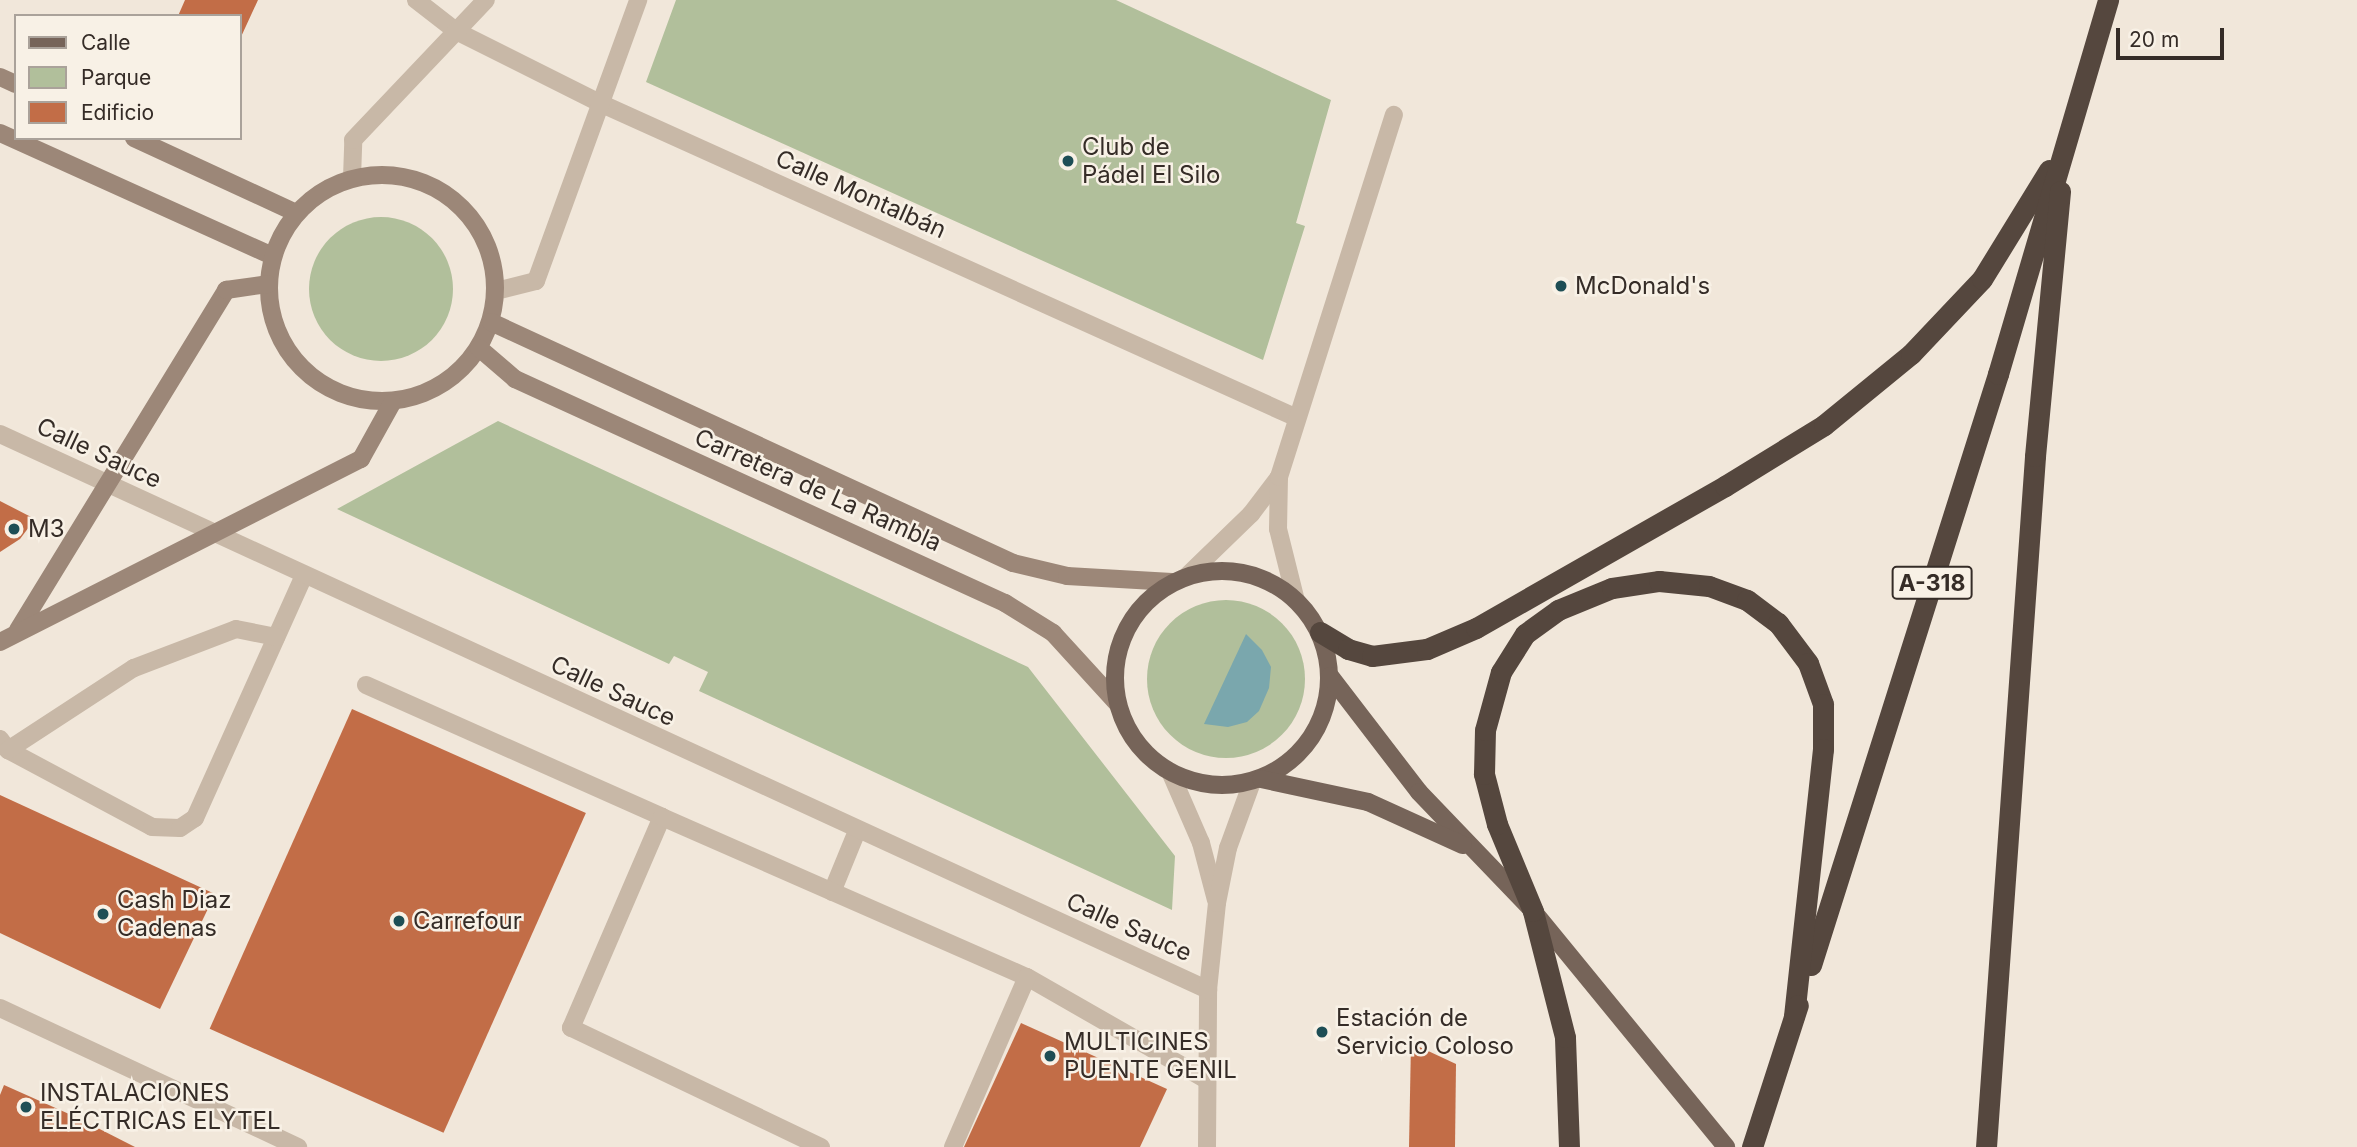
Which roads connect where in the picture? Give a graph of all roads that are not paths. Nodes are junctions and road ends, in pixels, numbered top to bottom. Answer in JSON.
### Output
{"nodes":[{"id":1,"x":416,"y":0,"type":"edge"},
{"id":2,"x":486,"y":0,"type":"edge"},
{"id":3,"x":638,"y":0,"type":"edge"},
{"id":4,"x":2108,"y":0,"type":"edge"},
{"id":5,"x":456,"y":31,"type":"junction"},
{"id":6,"x":602,"y":104,"type":"junction"},
{"id":7,"x":1394,"y":115,"type":"dead end"},
{"id":8,"x":16,"y":140,"type":"edge"},
{"id":9,"x":138,"y":140,"type":"edge"},
{"id":10,"x":2063,"y":147,"type":"junction"},
{"id":11,"x":352,"y":178,"type":"junction"},
{"id":12,"x":296,"y":213,"type":"junction"},
{"id":13,"x":273,"y":256,"type":"junction"},
{"id":14,"x":268,"y":284,"type":"junction"},
{"id":15,"x":496,"y":292,"type":"junction"},
{"id":16,"x":491,"y":322,"type":"junction"},
{"id":17,"x":479,"y":348,"type":"junction"},
{"id":18,"x":392,"y":402,"type":"junction"},
{"id":19,"x":1295,"y":417,"type":"junction"},
{"id":20,"x":0,"y":434,"type":"edge"},
{"id":21,"x":1279,"y":477,"type":"junction"},
{"id":22,"x":107,"y":483,"type":"junction"},
{"id":23,"x":216,"y":535,"type":"junction"},
{"id":24,"x":304,"y":576,"type":"junction"},
{"id":25,"x":1179,"y":579,"type":"junction"},
{"id":26,"x":1294,"y":597,"type":"junction"},
{"id":27,"x":17,"y":631,"type":"junction"},
{"id":28,"x":1320,"y":632,"type":"junction"},
{"id":29,"x":276,"y":637,"type":"junction"},
{"id":30,"x":0,"y":642,"type":"edge"},
{"id":31,"x":1330,"y":676,"type":"junction"},
{"id":32,"x":366,"y":685,"type":"dead end"},
{"id":33,"x":1117,"y":703,"type":"junction"},
{"id":34,"x":4,"y":745,"type":"edge"},
{"id":35,"x":1171,"y":774,"type":"junction"},
{"id":36,"x":1257,"y":780,"type":"junction"},
{"id":37,"x":662,"y":817,"type":"junction"},
{"id":38,"x":857,"y":831,"type":"junction"},
{"id":39,"x":1475,"y":852,"type":"junction"},
{"id":40,"x":832,"y":892,"type":"junction"},
{"id":41,"x":1217,"y":903,"type":"junction"},
{"id":42,"x":1533,"y":911,"type":"junction"},
{"id":43,"x":1027,"y":977,"type":"junction"},
{"id":44,"x":1208,"y":990,"type":"junction"},
{"id":45,"x":0,"y":1008,"type":"edge"},
{"id":46,"x":1794,"y":1016,"type":"junction"},
{"id":47,"x":1207,"y":1080,"type":"junction"},
{"id":48,"x":298,"y":1147,"type":"edge"},
{"id":49,"x":821,"y":1147,"type":"edge"},
{"id":50,"x":953,"y":1147,"type":"edge"},
{"id":51,"x":1207,"y":1147,"type":"edge"},
{"id":52,"x":1569,"y":1147,"type":"edge"},
{"id":53,"x":1726,"y":1147,"type":"edge"},
{"id":54,"x":1752,"y":1147,"type":"edge"},
{"id":55,"x":1986,"y":1147,"type":"edge"}],
"edges":[{"from":1,"to":5,"type":"street","name":"Calle Montalbán"},
{"from":2,"to":5,"type":"street"},
{"from":3,"to":6,"type":"street"},
{"from":4,"to":10,"type":"highway","number":"A-318"},
{"from":5,"to":6,"type":"street","name":"Calle Montalbán"},
{"from":5,"to":11,"type":"street"},
{"from":6,"to":15,"type":"street"},
{"from":6,"to":19,"type":"street","name":"Calle Montalbán"},
{"from":7,"to":19,"type":"street"},
{"from":8,"to":13,"type":"street"},
{"from":9,"to":12,"type":"street"},
{"from":10,"to":28,"type":"highway"},
{"from":10,"to":46,"type":"highway","number":"A-318"},
{"from":10,"to":55,"type":"highway"},
{"from":11,"to":12,"type":"street"},
{"from":11,"to":15,"type":"street"},
{"from":12,"to":13,"type":"street"},
{"from":13,"to":14,"type":"street"},
{"from":14,"to":18,"type":"street"},
{"from":14,"to":22,"type":"street"},
{"from":15,"to":16,"type":"street"},
{"from":16,"to":17,"type":"street"},
{"from":16,"to":25,"type":"street","name":"Carretera de La Rambla"},
{"from":17,"to":18,"type":"street"},
{"from":17,"to":33,"type":"street","name":"Carretera de La Rambla"},
{"from":18,"to":23,"type":"street"},
{"from":19,"to":21,"type":"street"},
{"from":20,"to":22,"type":"street","name":"Calle Sauce"},
{"from":21,"to":25,"type":"street"},
{"from":21,"to":26,"type":"street"},
{"from":22,"to":23,"type":"street","name":"Calle Sauce"},
{"from":22,"to":27,"type":"street"},
{"from":23,"to":24,"type":"street","name":"Calle Sauce"},
{"from":23,"to":27,"type":"street"},
{"from":24,"to":29,"type":"street"},
{"from":24,"to":38,"type":"street","name":"Calle Sauce"},
{"from":25,"to":26,"type":"main road"},
{"from":25,"to":33,"type":"main road"},
{"from":26,"to":28,"type":"main road"},
{"from":27,"to":30,"type":"street"},
{"from":28,"to":31,"type":"main road"},
{"from":29,"to":34,"type":"street"},
{"from":29,"to":34,"type":"street"},
{"from":31,"to":36,"type":"main road"},
{"from":31,"to":39,"type":"main road"},
{"from":32,"to":37,"type":"street"},
{"from":33,"to":35,"type":"main road"},
{"from":35,"to":36,"type":"main road"},
{"from":35,"to":41,"type":"street"},
{"from":36,"to":39,"type":"main road"},
{"from":36,"to":41,"type":"street"},
{"from":37,"to":40,"type":"street"},
{"from":37,"to":49,"type":"street"},
{"from":38,"to":40,"type":"street"},
{"from":38,"to":44,"type":"street","name":"Calle Sauce"},
{"from":39,"to":42,"type":"main road"},
{"from":40,"to":43,"type":"street"},
{"from":41,"to":44,"type":"street"},
{"from":42,"to":46,"type":"highway"},
{"from":42,"to":52,"type":"highway"},
{"from":42,"to":53,"type":"main road"},
{"from":43,"to":47,"type":"street"},
{"from":43,"to":50,"type":"street"},
{"from":44,"to":47,"type":"street"},
{"from":45,"to":48,"type":"street"},
{"from":46,"to":54,"type":"highway","number":"A-318"},
{"from":47,"to":51,"type":"street"}]}
